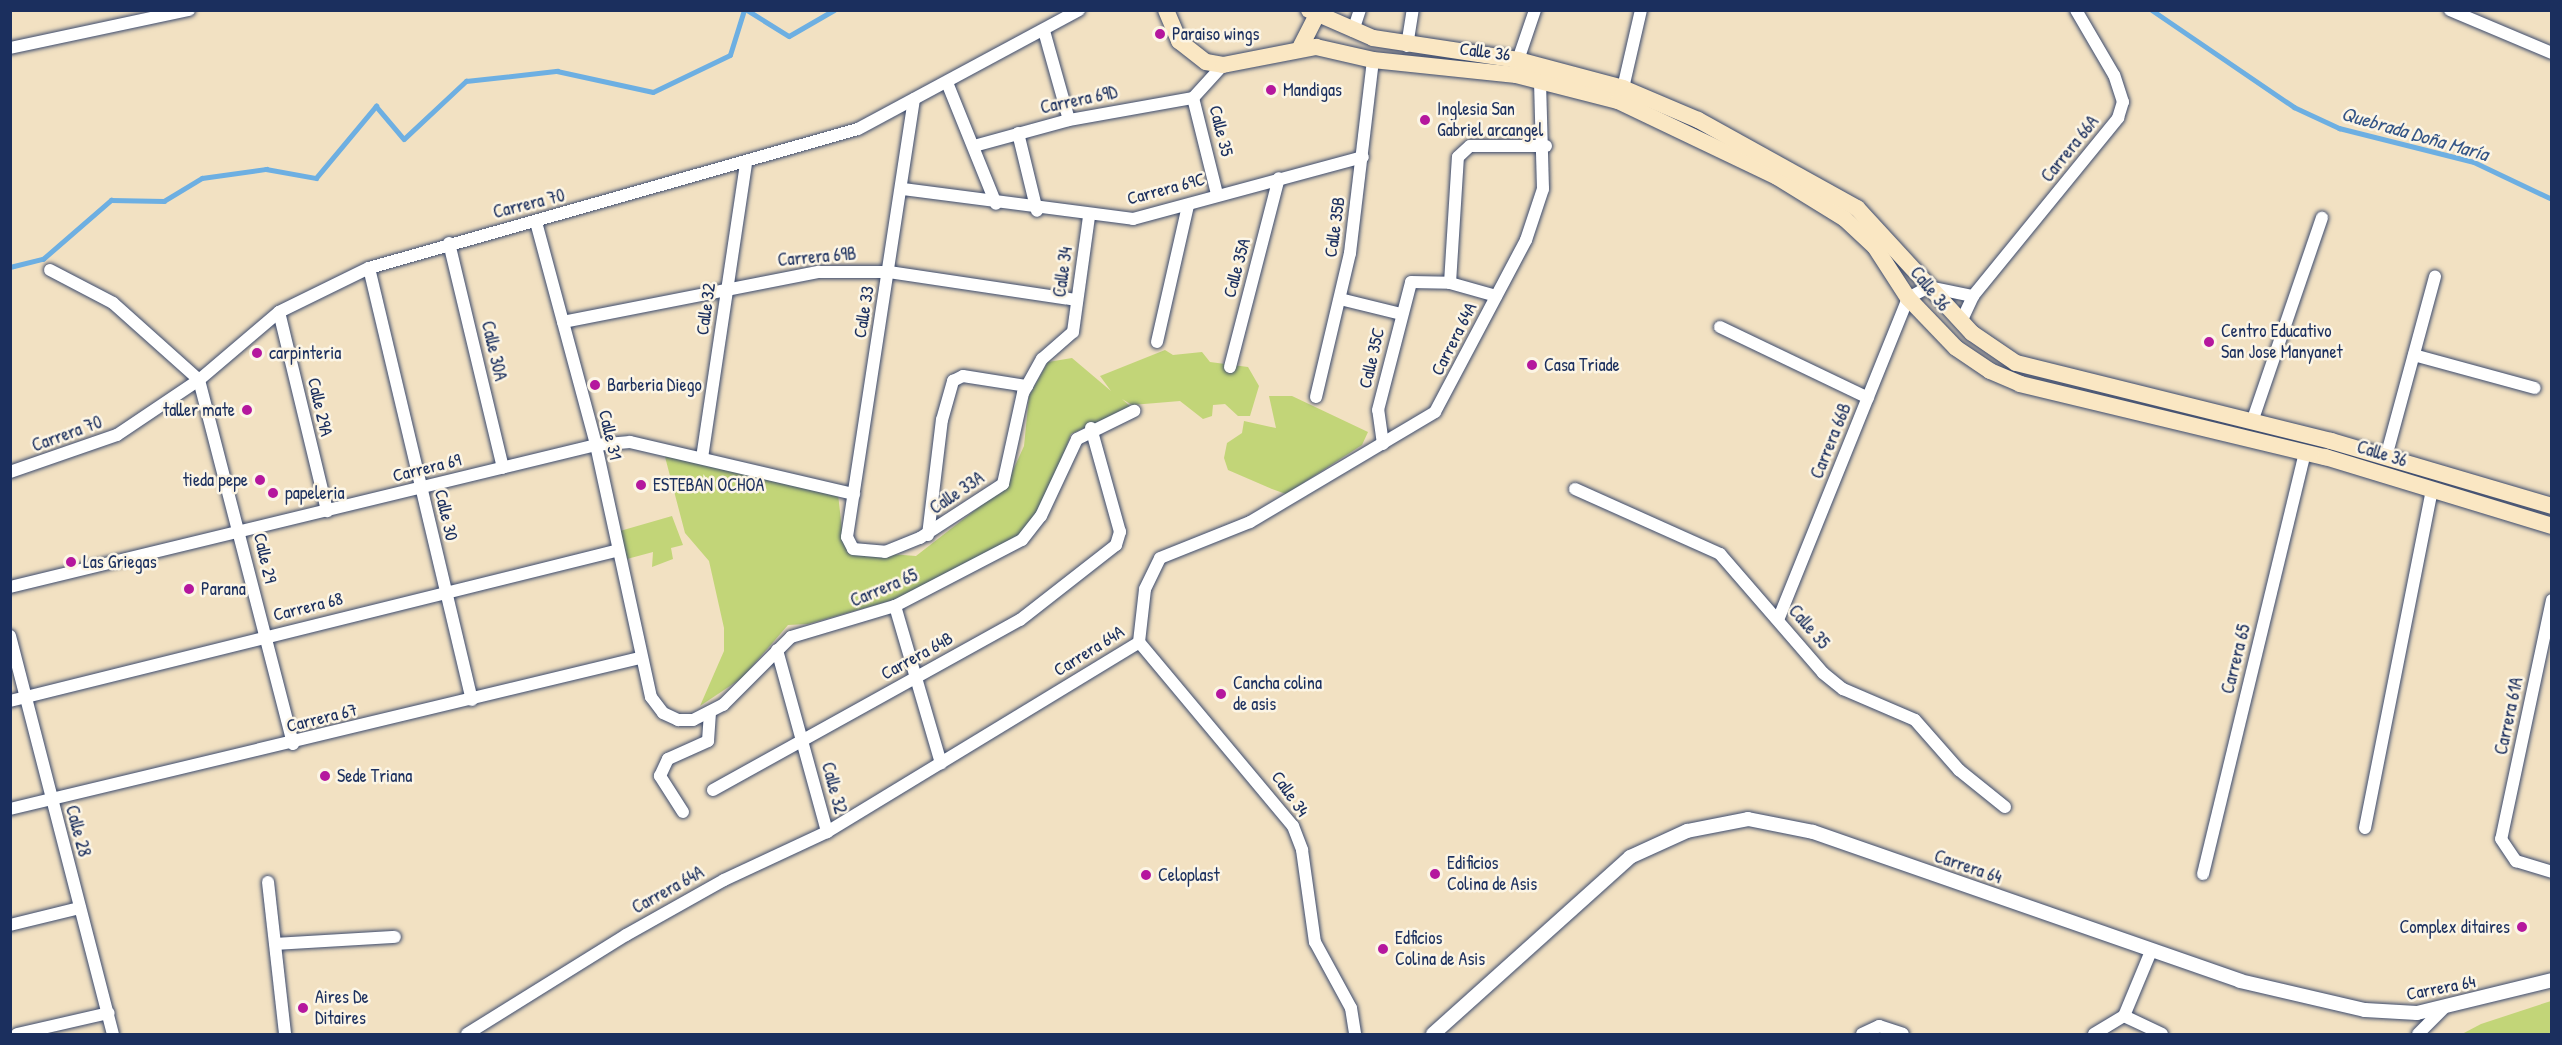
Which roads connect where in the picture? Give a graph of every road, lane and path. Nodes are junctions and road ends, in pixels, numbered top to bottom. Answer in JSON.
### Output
{"nodes":[{"id":1,"x":189,"y":10,"type":"edge"},
{"id":2,"x":1079,"y":10,"type":"edge"},
{"id":3,"x":1166,"y":10,"type":"edge"},
{"id":4,"x":1360,"y":10,"type":"edge"},
{"id":5,"x":1413,"y":10,"type":"edge"},
{"id":6,"x":1534,"y":10,"type":"edge"},
{"id":7,"x":1641,"y":10,"type":"edge"},
{"id":8,"x":2076,"y":10,"type":"edge"},
{"id":9,"x":2450,"y":10,"type":"edge"},
{"id":10,"x":1313,"y":13,"type":"edge"},
{"id":11,"x":1044,"y":31,"type":"junction"},
{"id":12,"x":1353,"y":31,"type":"junction"},
{"id":13,"x":1301,"y":46,"type":"junction"},
{"id":14,"x":1407,"y":46,"type":"junction"},
{"id":15,"x":10,"y":48,"type":"edge"},
{"id":16,"x":2552,"y":53,"type":"edge"},
{"id":17,"x":1373,"y":60,"type":"junction"},
{"id":18,"x":1518,"y":60,"type":"junction"},
{"id":19,"x":1223,"y":65,"type":"junction"},
{"id":20,"x":1540,"y":81,"type":"junction"},
{"id":21,"x":948,"y":85,"type":"junction"},
{"id":22,"x":1623,"y":88,"type":"junction"},
{"id":23,"x":1193,"y":98,"type":"junction"},
{"id":24,"x":914,"y":99,"type":"junction"},
{"id":25,"x":1069,"y":120,"type":"junction"},
{"id":26,"x":1018,"y":133,"type":"junction"},
{"id":27,"x":974,"y":146,"type":"junction"},
{"id":28,"x":1545,"y":146,"type":"junction"},
{"id":29,"x":1363,"y":157,"type":"junction"},
{"id":30,"x":746,"y":164,"type":"junction"},
{"id":31,"x":1279,"y":178,"type":"junction"},
{"id":32,"x":903,"y":189,"type":"junction"},
{"id":33,"x":1217,"y":194,"type":"junction"},
{"id":34,"x":996,"y":204,"type":"junction"},
{"id":35,"x":1188,"y":205,"type":"junction"},
{"id":36,"x":1037,"y":211,"type":"junction"},
{"id":37,"x":1089,"y":216,"type":"junction"},
{"id":38,"x":2322,"y":218,"type":"dead end"},
{"id":39,"x":536,"y":222,"type":"junction"},
{"id":40,"x":449,"y":243,"type":"junction"},
{"id":41,"x":369,"y":268,"type":"junction"},
{"id":42,"x":50,"y":270,"type":"dead end"},
{"id":43,"x":889,"y":272,"type":"junction"},
{"id":44,"x":2435,"y":277,"type":"dead end"},
{"id":45,"x":1450,"y":283,"type":"junction"},
{"id":46,"x":727,"y":286,"type":"junction"},
{"id":47,"x":1929,"y":286,"type":"junction"},
{"id":48,"x":1496,"y":296,"type":"junction"},
{"id":49,"x":1973,"y":296,"type":"junction"},
{"id":50,"x":1908,"y":298,"type":"junction"},
{"id":51,"x":1340,"y":299,"type":"junction"},
{"id":52,"x":1077,"y":300,"type":"junction"},
{"id":53,"x":279,"y":312,"type":"junction"},
{"id":54,"x":1401,"y":314,"type":"junction"},
{"id":55,"x":563,"y":322,"type":"junction"},
{"id":56,"x":1961,"y":322,"type":"junction"},
{"id":57,"x":1720,"y":327,"type":"dead end"},
{"id":58,"x":1073,"y":332,"type":"joint"},
{"id":59,"x":1157,"y":342,"type":"dead end"},
{"id":60,"x":2414,"y":355,"type":"junction"},
{"id":61,"x":1230,"y":367,"type":"dead end"},
{"id":62,"x":199,"y":380,"type":"junction"},
{"id":63,"x":1027,"y":386,"type":"junction"},
{"id":64,"x":2535,"y":388,"type":"dead end"},
{"id":65,"x":1316,"y":397,"type":"dead end"},
{"id":66,"x":1868,"y":398,"type":"junction"},
{"id":67,"x":1134,"y":411,"type":"dead end"},
{"id":68,"x":2252,"y":422,"type":"junction"},
{"id":69,"x":1091,"y":428,"type":"junction"},
{"id":70,"x":1383,"y":444,"type":"junction"},
{"id":71,"x":596,"y":446,"type":"junction"},
{"id":72,"x":2305,"y":452,"type":"junction"},
{"id":73,"x":2386,"y":457,"type":"junction"},
{"id":74,"x":702,"y":458,"type":"junction"},
{"id":75,"x":503,"y":468,"type":"junction"},
{"id":76,"x":10,"y":472,"type":"edge"},
{"id":77,"x":421,"y":488,"type":"junction"},
{"id":78,"x":1575,"y":489,"type":"dead end"},
{"id":79,"x":2432,"y":489,"type":"junction"},
{"id":80,"x":854,"y":495,"type":"junction"},
{"id":81,"x":2552,"y":506,"type":"edge"},
{"id":82,"x":327,"y":511,"type":"junction"},
{"id":83,"x":2552,"y":526,"type":"edge"},
{"id":84,"x":240,"y":532,"type":"junction"},
{"id":85,"x":928,"y":535,"type":"junction"},
{"id":86,"x":615,"y":551,"type":"junction"},
{"id":87,"x":10,"y":587,"type":"edge"},
{"id":88,"x":446,"y":592,"type":"junction"},
{"id":89,"x":2552,"y":600,"type":"edge"},
{"id":90,"x":895,"y":606,"type":"junction"},
{"id":91,"x":1778,"y":620,"type":"junction"},
{"id":92,"x":10,"y":636,"type":"edge"},
{"id":93,"x":264,"y":636,"type":"junction"},
{"id":94,"x":1138,"y":642,"type":"junction"},
{"id":95,"x":777,"y":650,"type":"junction"},
{"id":96,"x":640,"y":658,"type":"junction"},
{"id":97,"x":914,"y":678,"type":"junction"},
{"id":98,"x":26,"y":697,"type":"junction"},
{"id":99,"x":472,"y":700,"type":"junction"},
{"id":100,"x":10,"y":701,"type":"edge"},
{"id":101,"x":710,"y":714,"type":"junction"},
{"id":102,"x":801,"y":739,"type":"junction"},
{"id":103,"x":293,"y":744,"type":"junction"},
{"id":104,"x":941,"y":763,"type":"junction"},
{"id":105,"x":714,"y":790,"type":"dead end"},
{"id":106,"x":52,"y":800,"type":"junction"},
{"id":107,"x":2005,"y":807,"type":"dead end"},
{"id":108,"x":10,"y":809,"type":"edge"},
{"id":109,"x":683,"y":812,"type":"dead end"},
{"id":110,"x":2365,"y":828,"type":"dead end"},
{"id":111,"x":827,"y":832,"type":"junction"},
{"id":112,"x":2552,"y":872,"type":"edge"},
{"id":113,"x":2203,"y":874,"type":"dead end"},
{"id":114,"x":268,"y":882,"type":"dead end"},
{"id":115,"x":80,"y":908,"type":"junction"},
{"id":116,"x":10,"y":925,"type":"edge"},
{"id":117,"x":395,"y":937,"type":"dead end"},
{"id":118,"x":276,"y":944,"type":"junction"},
{"id":119,"x":2151,"y":951,"type":"junction"},
{"id":120,"x":2552,"y":980,"type":"edge"},
{"id":121,"x":2444,"y":1008,"type":"junction"},
{"id":122,"x":109,"y":1013,"type":"junction"},
{"id":123,"x":2124,"y":1016,"type":"junction"},
{"id":124,"x":2112,"y":1031,"type":"edge"},
{"id":125,"x":2143,"y":1032,"type":"edge"},
{"id":126,"x":473,"y":1033,"type":"edge"},
{"id":127,"x":1903,"y":1034,"type":"edge"},
{"id":128,"x":16,"y":1035,"type":"edge"},
{"id":129,"x":113,"y":1035,"type":"edge"},
{"id":130,"x":285,"y":1035,"type":"edge"},
{"id":131,"x":1355,"y":1035,"type":"edge"},
{"id":132,"x":1433,"y":1035,"type":"edge"},
{"id":133,"x":1862,"y":1035,"type":"edge"},
{"id":134,"x":2094,"y":1035,"type":"edge"},
{"id":135,"x":2162,"y":1035,"type":"edge"},
{"id":136,"x":2418,"y":1035,"type":"edge"}],
"edges":[{"from":1,"to":15,"type":"street"},
{"from":2,"to":11,"type":"street","name":"Carrera 70"},
{"from":3,"to":19,"type":"main road"},
{"from":4,"to":12,"type":"street"},
{"from":5,"to":14,"type":"street"},
{"from":6,"to":18,"type":"street"},
{"from":7,"to":22,"type":"street"},
{"from":8,"to":49,"type":"street","name":"Carrera 66A"},
{"from":9,"to":16,"type":"street"},
{"from":10,"to":12,"type":"main road","name":"Calle 36"},
{"from":10,"to":13,"type":"main road"},
{"from":11,"to":21,"type":"street","name":"Carrera 70"},
{"from":11,"to":25,"type":"street"},
{"from":12,"to":14,"type":"main road","name":"Calle 36"},
{"from":13,"to":17,"type":"main road","name":"Calle 36"},
{"from":13,"to":19,"type":"main road"},
{"from":14,"to":18,"type":"main road","name":"Calle 36"},
{"from":17,"to":20,"type":"main road","name":"Calle 36"},
{"from":17,"to":29,"type":"street","name":"Calle 35B"},
{"from":18,"to":22,"type":"main road","name":"Calle 36"},
{"from":19,"to":23,"type":"street","name":"Calle 35"},
{"from":20,"to":28,"type":"street","name":"Carrera 64A"},
{"from":20,"to":50,"type":"main road","name":"Calle 36"},
{"from":21,"to":24,"type":"street","name":"Carrera 70"},
{"from":21,"to":27,"type":"street"},
{"from":22,"to":47,"type":"main road","name":"Calle 36"},
{"from":23,"to":25,"type":"street","name":"Carrera 69D"},
{"from":23,"to":33,"type":"street","name":"Calle 35"},
{"from":24,"to":30,"type":"street","name":"Carrera 70"},
{"from":24,"to":32,"type":"street","name":"Calle 33"},
{"from":25,"to":26,"type":"street","name":"Carrera 69D"},
{"from":26,"to":27,"type":"street","name":"Carrera 69D"},
{"from":26,"to":36,"type":"street"},
{"from":27,"to":34,"type":"street"},
{"from":28,"to":45,"type":"street"},
{"from":28,"to":48,"type":"street","name":"Carrera 64A"},
{"from":29,"to":31,"type":"street","name":"Carrera 69C"},
{"from":29,"to":51,"type":"street","name":"Calle 35B"},
{"from":30,"to":39,"type":"street","name":"Carrera 70"},
{"from":30,"to":46,"type":"street","name":"Calle 32"},
{"from":31,"to":33,"type":"street","name":"Carrera 69C"},
{"from":31,"to":61,"type":"street","name":"Calle 35A"},
{"from":32,"to":34,"type":"street","name":"Carrera 69C"},
{"from":32,"to":43,"type":"street","name":"Calle 33"},
{"from":33,"to":35,"type":"street","name":"Carrera 69C"},
{"from":34,"to":36,"type":"street","name":"Carrera 69C"},
{"from":35,"to":37,"type":"street","name":"Carrera 69C"},
{"from":35,"to":59,"type":"street"},
{"from":36,"to":37,"type":"street","name":"Carrera 69C"},
{"from":37,"to":52,"type":"street","name":"Calle 34"},
{"from":38,"to":68,"type":"street"},
{"from":39,"to":40,"type":"street","name":"Carrera 70"},
{"from":39,"to":55,"type":"street","name":"Calle 31"},
{"from":40,"to":41,"type":"street","name":"Carrera 70"},
{"from":40,"to":75,"type":"street","name":"Calle 30A"},
{"from":41,"to":53,"type":"street","name":"Carrera 70"},
{"from":41,"to":77,"type":"street","name":"Calle 30"},
{"from":42,"to":62,"type":"street"},
{"from":43,"to":46,"type":"street","name":"Carrera 69B"},
{"from":43,"to":52,"type":"street","name":"Carrera 69B"},
{"from":43,"to":80,"type":"street","name":"Calle 33"},
{"from":44,"to":60,"type":"street"},
{"from":45,"to":48,"type":"street"},
{"from":45,"to":54,"type":"street","name":"Calle 35C"},
{"from":46,"to":55,"type":"street","name":"Carrera 69B"},
{"from":46,"to":74,"type":"street","name":"Calle 32"},
{"from":47,"to":49,"type":"street"},
{"from":47,"to":50,"type":"street"},
{"from":47,"to":56,"type":"main road","name":"Calle 36"},
{"from":48,"to":70,"type":"street","name":"Carrera 64A"},
{"from":49,"to":56,"type":"street","name":"Carrera 66A"},
{"from":50,"to":66,"type":"street","name":"Carrera 66B"},
{"from":50,"to":72,"type":"main road","name":"Calle 36"},
{"from":51,"to":54,"type":"street"},
{"from":51,"to":65,"type":"street","name":"Calle 35B"},
{"from":52,"to":58,"type":"street","name":"Calle 34"},
{"from":53,"to":62,"type":"street","name":"Carrera 70"},
{"from":53,"to":82,"type":"street","name":"Calle 29A"},
{"from":54,"to":70,"type":"street","name":"Calle 35C"},
{"from":55,"to":71,"type":"street","name":"Calle 31"},
{"from":56,"to":68,"type":"main road","name":"Calle 36"},
{"from":57,"to":66,"type":"street"},
{"from":58,"to":63,"type":"street","name":"Calle 33A"},
{"from":60,"to":64,"type":"street"},
{"from":60,"to":73,"type":"street"},
{"from":62,"to":76,"type":"street","name":"Carrera 70"},
{"from":62,"to":84,"type":"street","name":"Calle 29"},
{"from":63,"to":85,"type":"street","name":"Calle 33A"},
{"from":63,"to":85,"type":"street"},
{"from":66,"to":91,"type":"street","name":"Carrera 66B"},
{"from":67,"to":69,"type":"street","name":"Carrera 65"},
{"from":68,"to":73,"type":"main road","name":"Calle 36"},
{"from":69,"to":90,"type":"street","name":"Carrera 65"},
{"from":69,"to":97,"type":"street","name":"Carrera 64B"},
{"from":70,"to":94,"type":"street","name":"Carrera 64A"},
{"from":71,"to":74,"type":"street","name":"Carrera 69"},
{"from":71,"to":75,"type":"street","name":"Carrera 69"},
{"from":71,"to":86,"type":"street","name":"Calle 31"},
{"from":72,"to":79,"type":"main road","name":"Calle 36"},
{"from":72,"to":113,"type":"street","name":"Carrera 65"},
{"from":73,"to":81,"type":"main road","name":"Calle 36"},
{"from":74,"to":80,"type":"street","name":"Carrera 69"},
{"from":75,"to":77,"type":"street","name":"Carrera 69"},
{"from":77,"to":82,"type":"street","name":"Carrera 69"},
{"from":77,"to":88,"type":"street","name":"Calle 30"},
{"from":78,"to":91,"type":"street","name":"Calle 35"},
{"from":79,"to":83,"type":"main road","name":"Calle 36"},
{"from":79,"to":110,"type":"street"},
{"from":80,"to":85,"type":"street","name":"Calle 33A"},
{"from":82,"to":84,"type":"street","name":"Carrera 69"},
{"from":84,"to":87,"type":"street","name":"Carrera 69"},
{"from":84,"to":93,"type":"street","name":"Calle 29"},
{"from":86,"to":88,"type":"street","name":"Carrera 68"},
{"from":86,"to":96,"type":"street","name":"Calle 31"},
{"from":88,"to":93,"type":"street","name":"Carrera 68"},
{"from":88,"to":99,"type":"street","name":"Calle 30"},
{"from":89,"to":112,"type":"street","name":"Carrera 61A"},
{"from":90,"to":95,"type":"street","name":"Carrera 65"},
{"from":90,"to":97,"type":"street"},
{"from":91,"to":107,"type":"street","name":"Calle 35"},
{"from":92,"to":98,"type":"street","name":"Calle 28"},
{"from":93,"to":98,"type":"street","name":"Carrera 68"},
{"from":93,"to":103,"type":"street","name":"Calle 29"},
{"from":94,"to":104,"type":"street","name":"Carrera 64A"},
{"from":94,"to":131,"type":"street","name":"Calle 34"},
{"from":95,"to":101,"type":"street","name":"Carrera 65"},
{"from":95,"to":102,"type":"street","name":"Calle 32"},
{"from":96,"to":99,"type":"street","name":"Carrera 67"},
{"from":96,"to":101,"type":"street"},
{"from":97,"to":102,"type":"street","name":"Carrera 64B"},
{"from":97,"to":104,"type":"street"},
{"from":98,"to":100,"type":"street","name":"Carrera 68"},
{"from":98,"to":106,"type":"street","name":"Calle 28"},
{"from":99,"to":103,"type":"street","name":"Carrera 67"},
{"from":101,"to":109,"type":"street"},
{"from":102,"to":105,"type":"street","name":"Carrera 64B"},
{"from":102,"to":111,"type":"street","name":"Calle 32"},
{"from":103,"to":106,"type":"street","name":"Carrera 67"},
{"from":104,"to":111,"type":"street","name":"Carrera 64A"},
{"from":106,"to":108,"type":"street","name":"Carrera 67"},
{"from":106,"to":115,"type":"street","name":"Calle 28"},
{"from":111,"to":126,"type":"street","name":"Carrera 64A"},
{"from":114,"to":118,"type":"street"},
{"from":115,"to":116,"type":"street"},
{"from":115,"to":122,"type":"street","name":"Calle 28"},
{"from":117,"to":118,"type":"street"},
{"from":118,"to":130,"type":"street"},
{"from":119,"to":121,"type":"street","name":"Carrera 64"},
{"from":119,"to":123,"type":"street"},
{"from":119,"to":132,"type":"street","name":"Carrera 64"},
{"from":120,"to":121,"type":"street","name":"Carrera 64"},
{"from":121,"to":136,"type":"street"},
{"from":122,"to":128,"type":"street"},
{"from":122,"to":129,"type":"street","name":"Calle 28"},
{"from":123,"to":124,"type":"street"},
{"from":123,"to":125,"type":"street"},
{"from":124,"to":134,"type":"street"},
{"from":125,"to":135,"type":"street"},
{"from":127,"to":133,"type":"street"}]}
